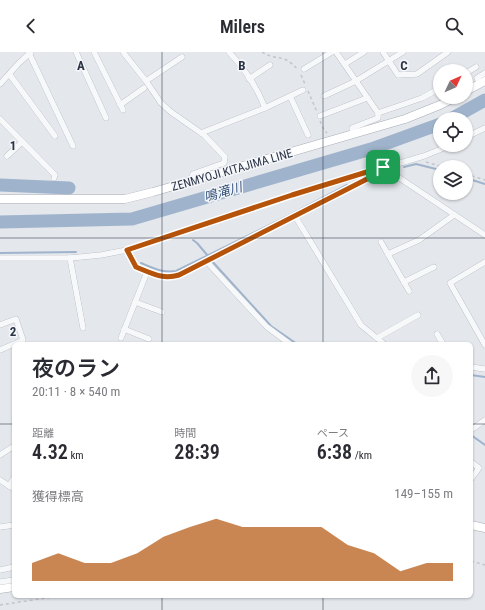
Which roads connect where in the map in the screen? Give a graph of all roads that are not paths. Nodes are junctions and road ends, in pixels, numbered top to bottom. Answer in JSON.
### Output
{"nodes":[{"id":1,"x":76,"y":52,"type":"edge"},
{"id":2,"x":94,"y":52,"type":"edge"},
{"id":3,"x":123,"y":52,"type":"edge"},
{"id":4,"x":229,"y":52,"type":"edge"},
{"id":5,"x":332,"y":52,"type":"edge"},
{"id":6,"x":336,"y":52,"type":"edge"},
{"id":7,"x":364,"y":52,"type":"edge"},
{"id":8,"x":383,"y":52,"type":"edge"},
{"id":9,"x":403,"y":52,"type":"edge"},
{"id":10,"x":448,"y":52,"type":"edge"},
{"id":11,"x":30,"y":53,"type":"edge"},
{"id":12,"x":182,"y":57,"type":"dead end"},
{"id":13,"x":389,"y":61,"type":"junction"},
{"id":14,"x":345,"y":64,"type":"junction"},
{"id":15,"x":270,"y":65,"type":"dead end"},
{"id":16,"x":476,"y":67,"type":"dead end"},
{"id":17,"x":304,"y":69,"type":"dead end"},
{"id":18,"x":473,"y":69,"type":"edge"},
{"id":19,"x":485,"y":73,"type":"edge"},
{"id":20,"x":10,"y":74,"type":"junction"},
{"id":21,"x":249,"y":78,"type":"junction"},
{"id":22,"x":146,"y":81,"type":"junction"},
{"id":23,"x":356,"y":81,"type":"junction"},
{"id":24,"x":483,"y":82,"type":"edge"},
{"id":25,"x":0,"y":84,"type":"edge"},
{"id":26,"x":473,"y":87,"type":"edge"},
{"id":27,"x":144,"y":88,"type":"dead end"},
{"id":28,"x":303,"y":90,"type":"dead end"},
{"id":29,"x":433,"y":92,"type":"edge"},
{"id":30,"x":290,"y":96,"type":"junction"},
{"id":31,"x":324,"y":96,"type":"dead end"},
{"id":32,"x":367,"y":98,"type":"junction"},
{"id":33,"x":442,"y":104,"type":"edge"},
{"id":34,"x":265,"y":108,"type":"junction"},
{"id":35,"x":378,"y":114,"type":"junction"},
{"id":36,"x":320,"y":116,"type":"dead end"},
{"id":37,"x":106,"y":118,"type":"dead end"},
{"id":38,"x":0,"y":119,"type":"edge"},
{"id":39,"x":485,"y":128,"type":"edge"},
{"id":40,"x":200,"y":133,"type":"junction"},
{"id":41,"x":308,"y":134,"type":"dead end"},
{"id":42,"x":353,"y":134,"type":"junction"},
{"id":43,"x":473,"y":134,"type":"edge"},
{"id":44,"x":55,"y":136,"type":"dead end"},
{"id":45,"x":22,"y":142,"type":"junction"},
{"id":46,"x":73,"y":146,"type":"dead end"},
{"id":47,"x":433,"y":152,"type":"edge"},
{"id":48,"x":7,"y":156,"type":"dead end"},
{"id":49,"x":383,"y":167,"type":"junction"},
{"id":50,"x":54,"y":178,"type":"dead end"},
{"id":51,"x":191,"y":182,"type":"junction"},
{"id":52,"x":0,"y":199,"type":"edge"},
{"id":53,"x":454,"y":215,"type":"junction"},
{"id":54,"x":295,"y":216,"type":"junction"},
{"id":55,"x":485,"y":235,"type":"edge"},
{"id":56,"x":381,"y":242,"type":"dead end"},
{"id":57,"x":127,"y":250,"type":"junction"},
{"id":58,"x":388,"y":254,"type":"junction"},
{"id":59,"x":0,"y":258,"type":"edge"},
{"id":60,"x":70,"y":258,"type":"junction"},
{"id":61,"x":209,"y":260,"type":"junction"},
{"id":62,"x":485,"y":262,"type":"edge"},
{"id":63,"x":434,"y":267,"type":"dead end"},
{"id":64,"x":148,"y":272,"type":"junction"},
{"id":65,"x":404,"y":282,"type":"junction"},
{"id":66,"x":409,"y":291,"type":"dead end"},
{"id":67,"x":135,"y":302,"type":"junction"},
{"id":68,"x":162,"y":312,"type":"dead end"},
{"id":69,"x":418,"y":315,"type":"dead end"},
{"id":70,"x":0,"y":325,"type":"edge"},
{"id":71,"x":83,"y":328,"type":"dead end"},
{"id":72,"x":124,"y":329,"type":"junction"},
{"id":73,"x":437,"y":334,"type":"dead end"},
{"id":74,"x":121,"y":338,"type":"dead end"},
{"id":75,"x":376,"y":338,"type":"junction"},
{"id":76,"x":149,"y":339,"type":"dead end"},
{"id":77,"x":18,"y":342,"type":"edge"},
{"id":78,"x":287,"y":342,"type":"edge"},
{"id":79,"x":381,"y":342,"type":"edge"},
{"id":80,"x":442,"y":342,"type":"edge"},
{"id":81,"x":12,"y":345,"type":"edge"},
{"id":82,"x":485,"y":345,"type":"edge"},
{"id":83,"x":0,"y":350,"type":"edge"},
{"id":84,"x":473,"y":367,"type":"edge"},
{"id":85,"x":485,"y":369,"type":"edge"},
{"id":86,"x":485,"y":420,"type":"edge"},
{"id":87,"x":473,"y":429,"type":"edge"},
{"id":88,"x":12,"y":447,"type":"edge"},
{"id":89,"x":0,"y":452,"type":"edge"},
{"id":90,"x":473,"y":464,"type":"edge"},
{"id":91,"x":473,"y":476,"type":"edge"},
{"id":92,"x":0,"y":480,"type":"edge"},
{"id":93,"x":12,"y":488,"type":"edge"},
{"id":94,"x":12,"y":525,"type":"edge"},
{"id":95,"x":473,"y":525,"type":"edge"},
{"id":96,"x":0,"y":527,"type":"edge"},
{"id":97,"x":485,"y":528,"type":"edge"},
{"id":98,"x":12,"y":567,"type":"edge"},
{"id":99,"x":0,"y":570,"type":"edge"},
{"id":100,"x":12,"y":580,"type":"edge"},
{"id":101,"x":0,"y":582,"type":"edge"},
{"id":102,"x":12,"y":587,"type":"edge"},
{"id":103,"x":0,"y":589,"type":"edge"}],
"edges":[{"from":1,"to":37,"type":"street"},
{"from":2,"to":27,"type":"street"},
{"from":3,"to":22,"type":"street"},
{"from":4,"to":21,"type":"street"},
{"from":5,"to":17,"type":"street"},
{"from":6,"to":14,"type":"street"},
{"from":7,"to":14,"type":"street"},
{"from":8,"to":13,"type":"street"},
{"from":9,"to":13,"type":"street"},
{"from":10,"to":13,"type":"street"},
{"from":11,"to":20,"type":"street"},
{"from":11,"to":46,"type":"street"},
{"from":12,"to":22,"type":"street"},
{"from":13,"to":23,"type":"street"},
{"from":14,"to":23,"type":"street"},
{"from":15,"to":21,"type":"street"},
{"from":16,"to":18,"type":"street"},
{"from":19,"to":24,"type":"street"},
{"from":20,"to":25,"type":"street"},
{"from":20,"to":44,"type":"street"},
{"from":21,"to":34,"type":"street"},
{"from":22,"to":40,"type":"street"},
{"from":23,"to":31,"type":"street"},
{"from":23,"to":32,"type":"street"},
{"from":24,"to":26,"type":"main road"},
{"from":28,"to":30,"type":"street"},
{"from":29,"to":35,"type":"street"},
{"from":30,"to":34,"type":"street"},
{"from":30,"to":41,"type":"street"},
{"from":32,"to":35,"type":"street"},
{"from":32,"to":36,"type":"street"},
{"from":33,"to":42,"type":"main road","name":"ZENMYOJI KITAJIMA LINE"},
{"from":34,"to":40,"type":"street"},
{"from":35,"to":42,"type":"street"},
{"from":38,"to":45,"type":"street"},
{"from":39,"to":43,"type":"street"},
{"from":40,"to":51,"type":"street"},
{"from":42,"to":51,"type":"main road","name":"ZENMYOJI KITAJIMA LINE"},
{"from":45,"to":48,"type":"street"},
{"from":45,"to":50,"type":"street"},
{"from":47,"to":49,"type":"street"},
{"from":49,"to":53,"type":"street"},
{"from":49,"to":54,"type":"street"},
{"from":49,"to":57,"type":"street"},
{"from":51,"to":52,"type":"main road","name":"ZENMYOJI KITAJIMA LINE"},
{"from":53,"to":55,"type":"street"},
{"from":53,"to":58,"type":"street"},
{"from":54,"to":61,"type":"street"},
{"from":54,"to":75,"type":"street"},
{"from":56,"to":58,"type":"street"},
{"from":57,"to":60,"type":"street"},
{"from":57,"to":64,"type":"street"},
{"from":58,"to":65,"type":"street"},
{"from":59,"to":60,"type":"street"},
{"from":60,"to":71,"type":"street"},
{"from":61,"to":64,"type":"street"},
{"from":61,"to":78,"type":"street"},
{"from":62,"to":82,"type":"street"},
{"from":63,"to":65,"type":"street"},
{"from":64,"to":67,"type":"street"},
{"from":65,"to":66,"type":"street"},
{"from":67,"to":68,"type":"street"},
{"from":67,"to":72,"type":"street"},
{"from":69,"to":75,"type":"street"},
{"from":70,"to":77,"type":"street"},
{"from":72,"to":74,"type":"street"},
{"from":72,"to":76,"type":"street"},
{"from":73,"to":80,"type":"street"},
{"from":75,"to":79,"type":"street"},
{"from":81,"to":83,"type":"street"},
{"from":84,"to":85,"type":"street"},
{"from":86,"to":87,"type":"street"},
{"from":88,"to":89,"type":"street"},
{"from":90,"to":91,"type":"street"},
{"from":92,"to":93,"type":"street"},
{"from":94,"to":96,"type":"street"},
{"from":95,"to":97,"type":"main road"},
{"from":98,"to":99,"type":"street"},
{"from":100,"to":101,"type":"street"},
{"from":102,"to":103,"type":"main road"}]}
